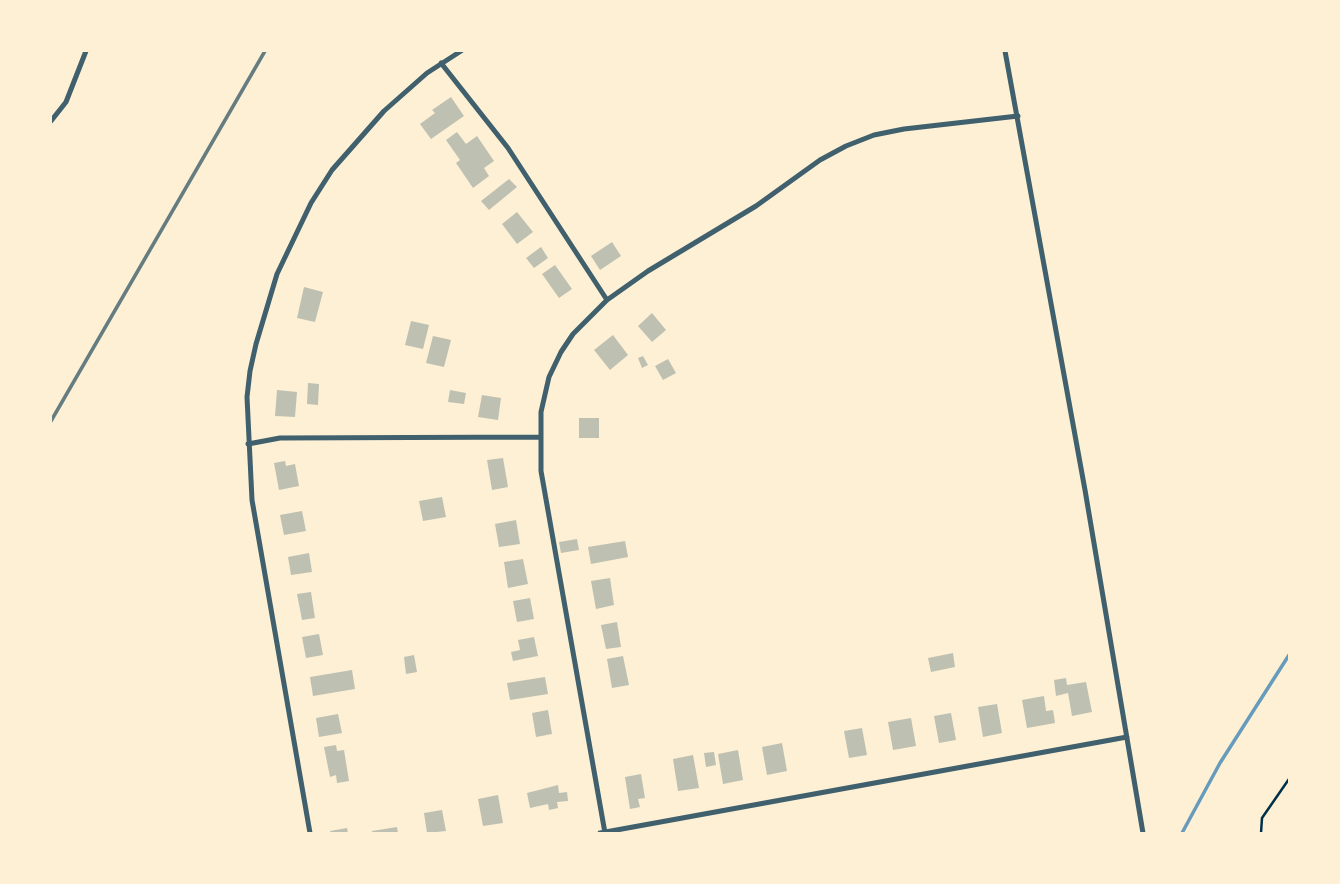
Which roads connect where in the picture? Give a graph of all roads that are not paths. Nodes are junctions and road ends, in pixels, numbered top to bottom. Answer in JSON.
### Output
{"nodes":[{"id":1,"x":86,"y":51,"type":"edge"},
{"id":2,"x":461,"y":51,"type":"edge"},
{"id":3,"x":1005,"y":51,"type":"edge"},
{"id":4,"x":441,"y":63,"type":"junction"},
{"id":5,"x":1018,"y":116,"type":"junction"},
{"id":6,"x":51,"y":121,"type":"edge"},
{"id":7,"x":607,"y":300,"type":"junction"},
{"id":8,"x":540,"y":437,"type":"junction"},
{"id":9,"x":248,"y":444,"type":"junction"},
{"id":10,"x":1127,"y":737,"type":"junction"},
{"id":11,"x":310,"y":833,"type":"edge"},
{"id":12,"x":603,"y":833,"type":"edge"},
{"id":13,"x":1143,"y":833,"type":"edge"}],
"edges":[{"from":1,"to":6,"type":"street"},
{"from":2,"to":4,"type":"street"},
{"from":3,"to":5,"type":"street"},
{"from":4,"to":7,"type":"street"},
{"from":4,"to":9,"type":"street"},
{"from":5,"to":7,"type":"street"},
{"from":5,"to":10,"type":"street"},
{"from":7,"to":8,"type":"street"},
{"from":8,"to":9,"type":"street"},
{"from":8,"to":12,"type":"street"},
{"from":9,"to":11,"type":"street"},
{"from":10,"to":12,"type":"street"},
{"from":10,"to":13,"type":"street"}]}
